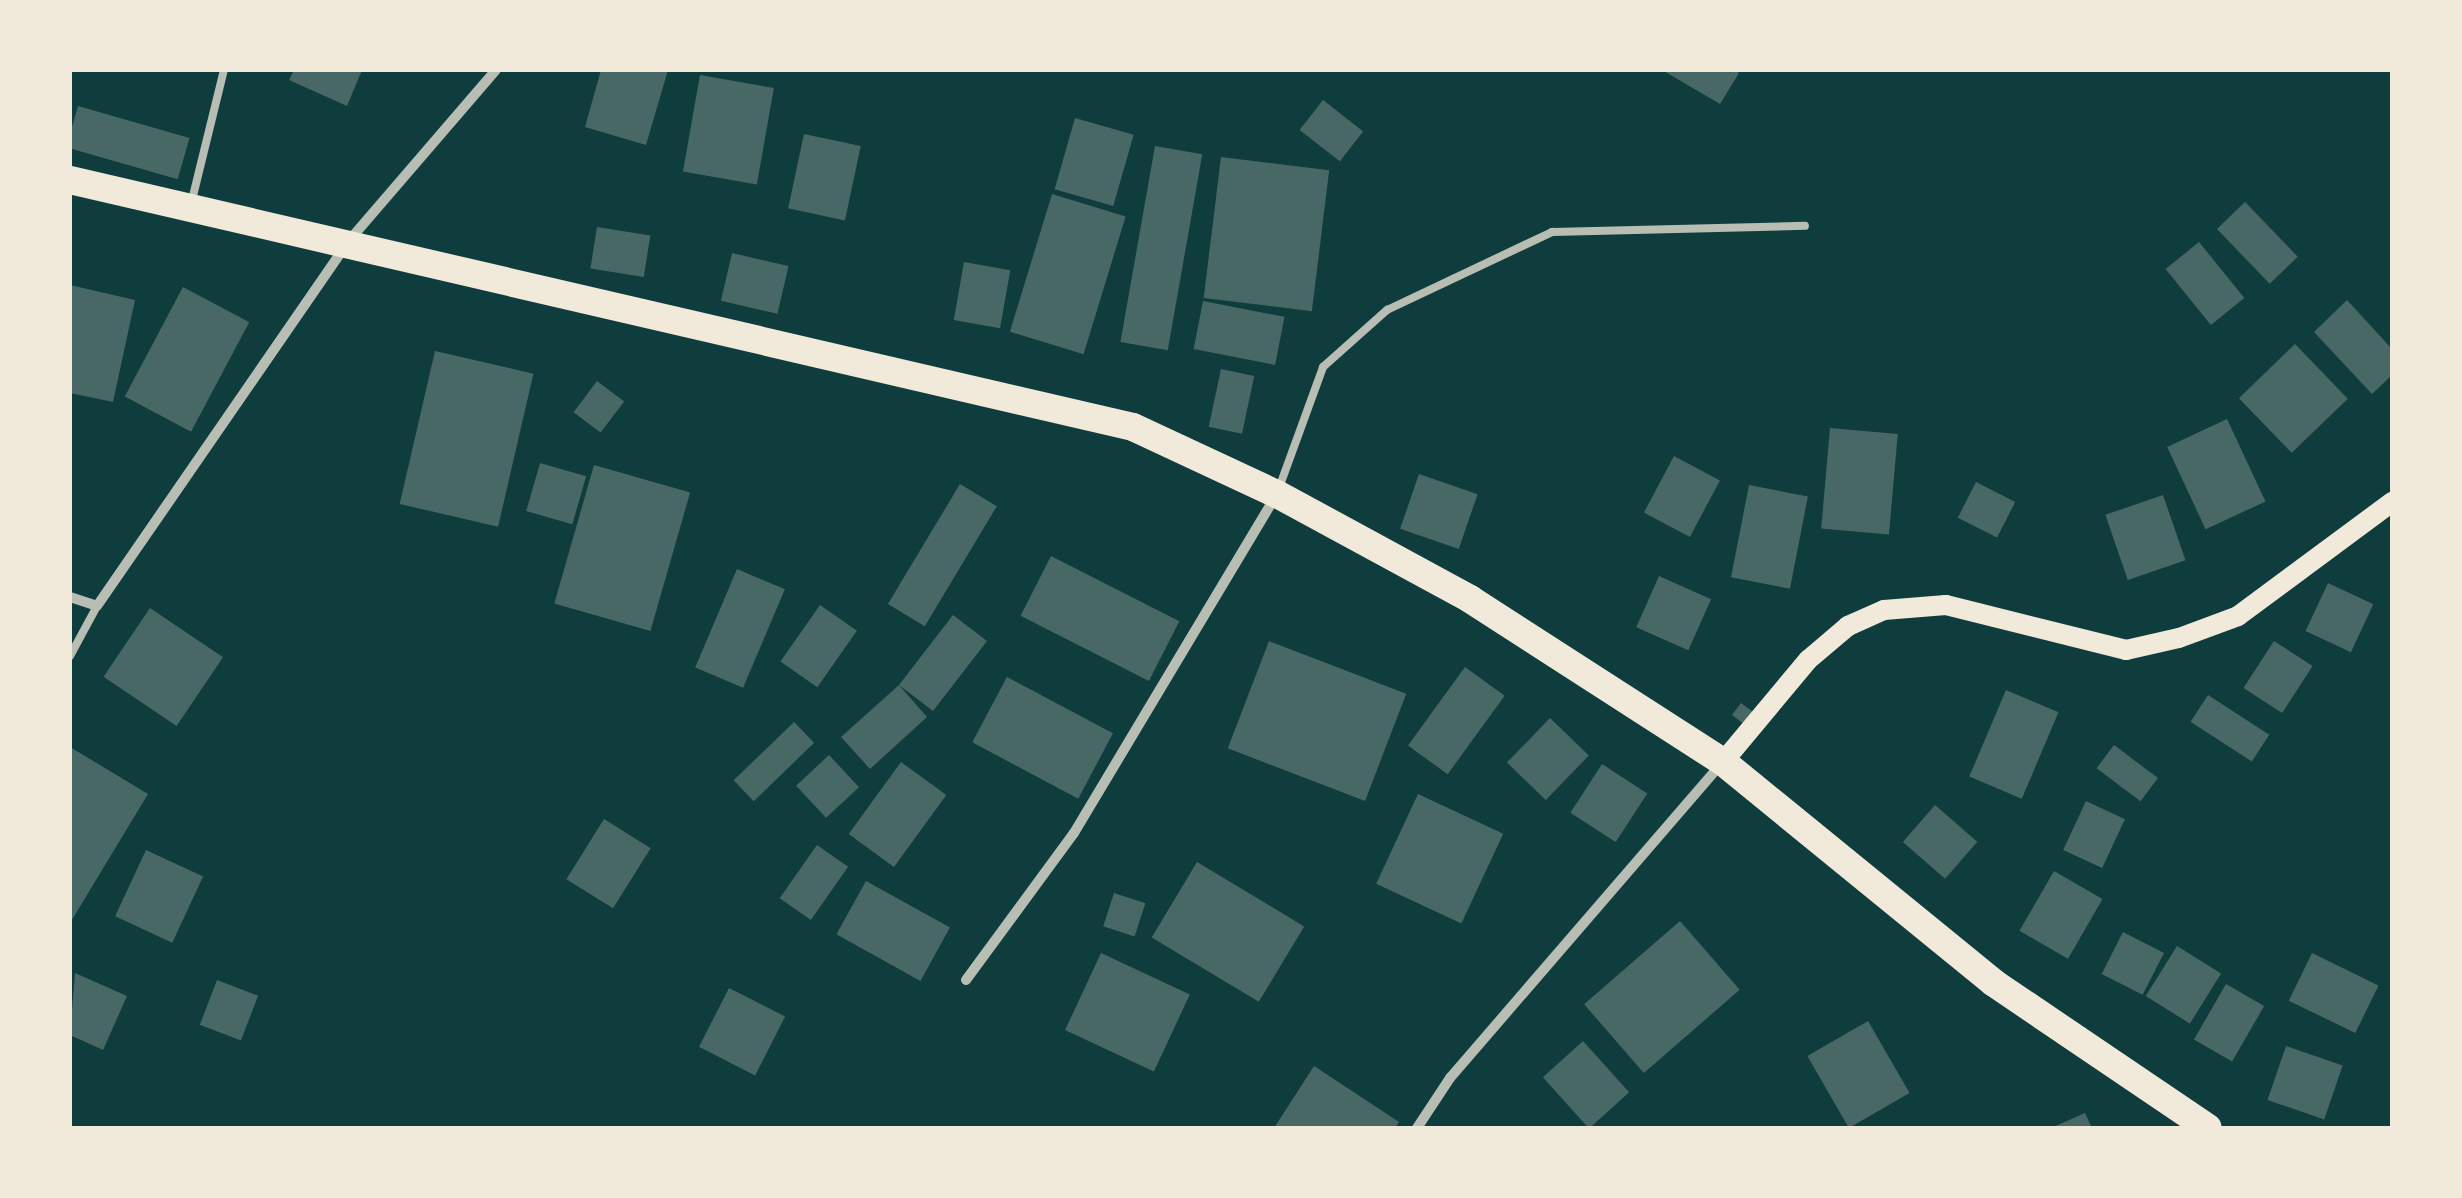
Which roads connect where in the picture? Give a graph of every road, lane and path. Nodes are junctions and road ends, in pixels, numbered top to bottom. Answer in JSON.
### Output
{"nodes":[{"id":1,"x":224,"y":70,"type":"edge"},
{"id":2,"x":496,"y":70,"type":"edge"},
{"id":3,"x":70,"y":180,"type":"edge"},
{"id":4,"x":190,"y":209,"type":"junction"},
{"id":5,"x":1804,"y":226,"type":"dead end"},
{"id":6,"x":347,"y":242,"type":"junction"},
{"id":7,"x":1277,"y":494,"type":"junction"},
{"id":8,"x":2392,"y":502,"type":"edge"},
{"id":9,"x":70,"y":597,"type":"edge"},
{"id":10,"x":97,"y":606,"type":"junction"},
{"id":11,"x":70,"y":656,"type":"edge"},
{"id":12,"x":1723,"y":762,"type":"junction"},
{"id":13,"x":966,"y":980,"type":"dead end"},
{"id":14,"x":1417,"y":1128,"type":"edge"},
{"id":15,"x":2208,"y":1128,"type":"edge"}],
"edges":[{"from":1,"to":4,"type":"lane"},
{"from":2,"to":6,"type":"street"},
{"from":3,"to":4,"type":"highway"},
{"from":4,"to":6,"type":"highway"},
{"from":5,"to":7,"type":"lane"},
{"from":6,"to":7,"type":"highway"},
{"from":6,"to":10,"type":"street"},
{"from":7,"to":12,"type":"highway"},
{"from":7,"to":13,"type":"street"},
{"from":8,"to":12,"type":"main road"},
{"from":9,"to":10,"type":"street"},
{"from":10,"to":11,"type":"lane"},
{"from":12,"to":14,"type":"street"},
{"from":12,"to":15,"type":"highway"}]}
